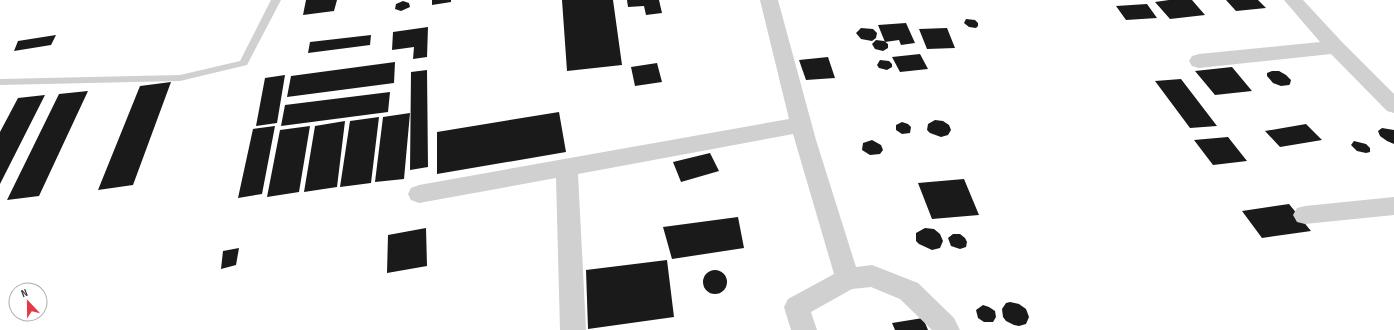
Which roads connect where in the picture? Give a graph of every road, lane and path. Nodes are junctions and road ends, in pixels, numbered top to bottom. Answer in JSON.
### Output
{"nodes":[{"id":1,"x":276,"y":0,"type":"edge"},
{"id":2,"x":769,"y":0,"type":"edge"},
{"id":3,"x":1293,"y":0,"type":"edge"},
{"id":4,"x":1335,"y":47,"type":"junction"},
{"id":5,"x":1199,"y":62,"type":"dead end"},
{"id":6,"x":0,"y":82,"type":"edge"},
{"id":7,"x":1394,"y":106,"type":"edge"},
{"id":8,"x":800,"y":125,"type":"junction"},
{"id":9,"x":568,"y":167,"type":"junction"},
{"id":10,"x":420,"y":194,"type":"dead end"},
{"id":11,"x":1394,"y":206,"type":"edge"},
{"id":12,"x":1305,"y":215,"type":"dead end"},
{"id":13,"x":848,"y":278,"type":"junction"},
{"id":14,"x":573,"y":330,"type":"edge"},
{"id":15,"x":804,"y":330,"type":"edge"},
{"id":16,"x":947,"y":330,"type":"edge"}],
"edges":[{"from":1,"to":6,"type":"lane"},
{"from":2,"to":8,"type":"street"},
{"from":3,"to":4,"type":"street"},
{"from":4,"to":5,"type":"street"},
{"from":4,"to":7,"type":"street"},
{"from":8,"to":9,"type":"street"},
{"from":8,"to":13,"type":"street"},
{"from":9,"to":10,"type":"street"},
{"from":9,"to":14,"type":"street"},
{"from":11,"to":12,"type":"street"},
{"from":13,"to":15,"type":"street"},
{"from":13,"to":16,"type":"street"}]}
